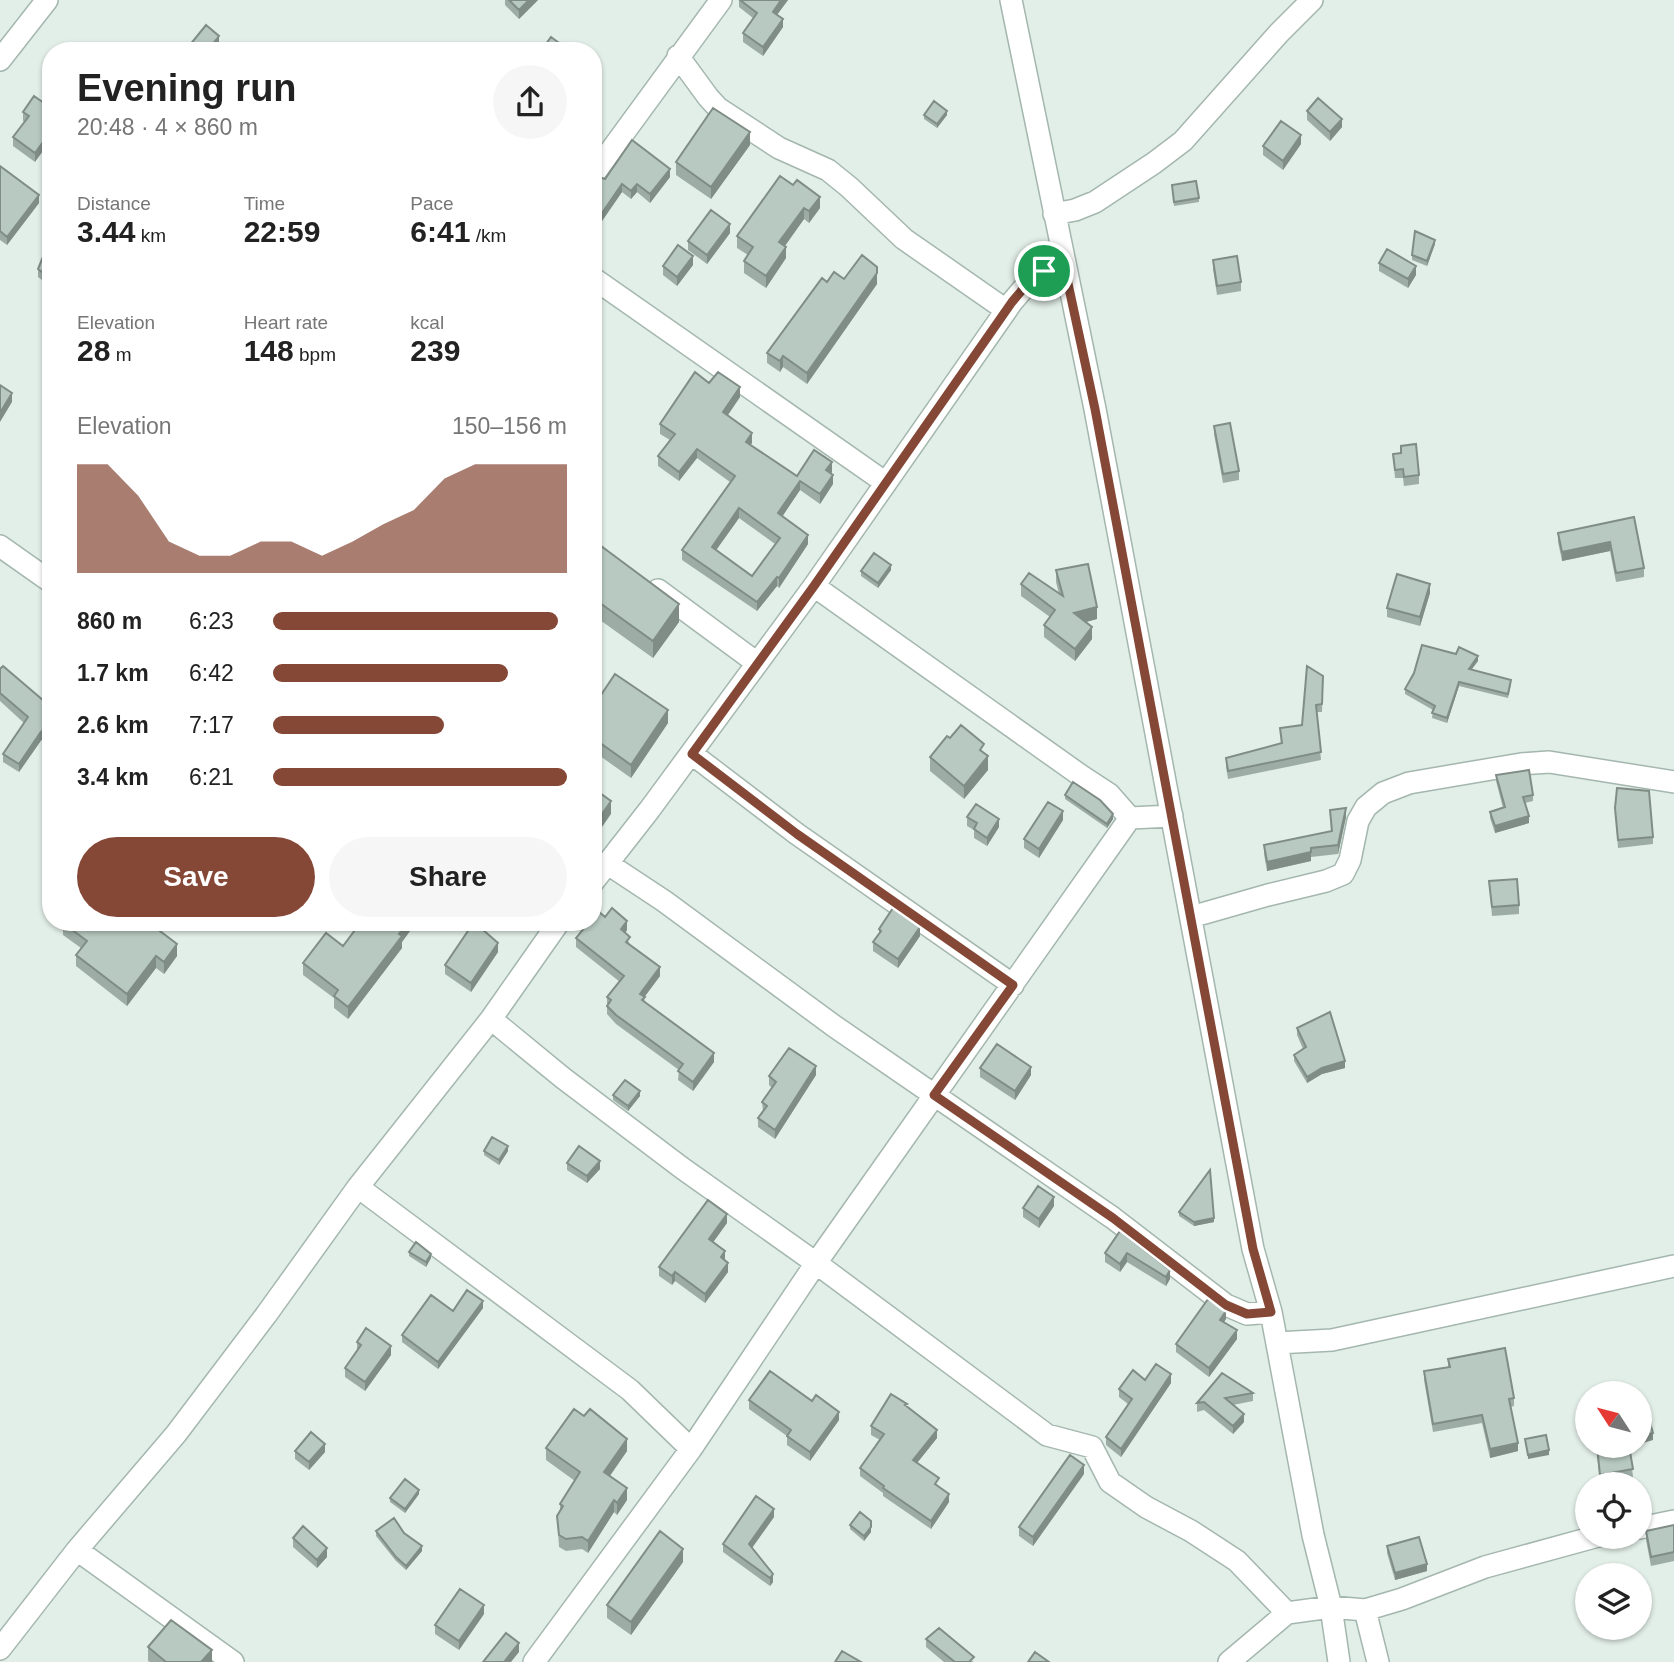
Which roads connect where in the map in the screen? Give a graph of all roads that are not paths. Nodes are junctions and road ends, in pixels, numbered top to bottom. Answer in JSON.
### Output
{"nodes":[{"id":1,"x":47,"y":0,"type":"edge"},
{"id":2,"x":721,"y":0,"type":"edge"},
{"id":3,"x":1011,"y":0,"type":"edge"},
{"id":4,"x":1312,"y":0,"type":"edge"},
{"id":5,"x":678,"y":56,"type":"junction"},
{"id":6,"x":0,"y":60,"type":"edge"},
{"id":7,"x":602,"y":162,"type":"edge"},
{"id":8,"x":1054,"y":214,"type":"junction"},
{"id":9,"x":1064,"y":265,"type":"junction"},
{"id":10,"x":602,"y":284,"type":"edge"},
{"id":11,"x":1006,"y":310,"type":"junction"},
{"id":12,"x":886,"y":483,"type":"junction"},
{"id":13,"x":0,"y":546,"type":"edge"},
{"id":14,"x":638,"y":575,"type":"edge"},
{"id":15,"x":42,"y":576,"type":"edge"},
{"id":16,"x":814,"y":586,"type":"junction"},
{"id":17,"x":757,"y":663,"type":"junction"},
{"id":18,"x":692,"y":754,"type":"junction"},
{"id":19,"x":1674,"y":782,"type":"edge"},
{"id":20,"x":1171,"y":816,"type":"junction"},
{"id":21,"x":1130,"y":818,"type":"junction"},
{"id":22,"x":608,"y":864,"type":"junction"},
{"id":23,"x":602,"y":871,"type":"edge"},
{"id":24,"x":1191,"y":917,"type":"junction"},
{"id":25,"x":552,"y":931,"type":"edge"},
{"id":26,"x":1013,"y":985,"type":"junction"},
{"id":27,"x":491,"y":1019,"type":"junction"},
{"id":28,"x":934,"y":1095,"type":"junction"},
{"id":29,"x":358,"y":1187,"type":"junction"},
{"id":30,"x":816,"y":1263,"type":"junction"},
{"id":31,"x":1674,"y":1266,"type":"edge"},
{"id":32,"x":1271,"y":1312,"type":"junction"},
{"id":33,"x":1277,"y":1343,"type":"junction"},
{"id":34,"x":691,"y":1449,"type":"junction"},
{"id":35,"x":1674,"y":1521,"type":"edge"},
{"id":36,"x":1652,"y":1526,"type":"edge"},
{"id":37,"x":1575,"y":1542,"type":"edge"},
{"id":38,"x":77,"y":1550,"type":"junction"},
{"id":39,"x":1331,"y":1607,"type":"junction"},
{"id":40,"x":1365,"y":1610,"type":"junction"},
{"id":41,"x":1287,"y":1613,"type":"junction"},
{"id":42,"x":0,"y":1649,"type":"edge"},
{"id":43,"x":233,"y":1662,"type":"edge"},
{"id":44,"x":534,"y":1662,"type":"edge"},
{"id":45,"x":1229,"y":1662,"type":"edge"},
{"id":46,"x":1339,"y":1662,"type":"edge"},
{"id":47,"x":1378,"y":1662,"type":"edge"}],
"edges":[{"from":1,"to":6,"type":"street"},
{"from":2,"to":5,"type":"street"},
{"from":3,"to":8,"type":"street"},
{"from":4,"to":8,"type":"street"},
{"from":5,"to":7,"type":"street"},
{"from":5,"to":11,"type":"street"},
{"from":8,"to":9,"type":"street"},
{"from":9,"to":11,"type":"street"},
{"from":9,"to":20,"type":"street"},
{"from":10,"to":12,"type":"street"},
{"from":11,"to":12,"type":"street"},
{"from":12,"to":16,"type":"street"},
{"from":13,"to":15,"type":"street"},
{"from":14,"to":17,"type":"street"},
{"from":16,"to":17,"type":"street"},
{"from":16,"to":21,"type":"street"},
{"from":17,"to":18,"type":"street"},
{"from":18,"to":22,"type":"street"},
{"from":18,"to":26,"type":"street"},
{"from":19,"to":24,"type":"street"},
{"from":20,"to":21,"type":"street"},
{"from":20,"to":24,"type":"street"},
{"from":21,"to":26,"type":"street"},
{"from":22,"to":23,"type":"street"},
{"from":22,"to":28,"type":"street"},
{"from":24,"to":32,"type":"street"},
{"from":25,"to":27,"type":"street"},
{"from":26,"to":28,"type":"street"},
{"from":27,"to":29,"type":"street"},
{"from":27,"to":30,"type":"street"},
{"from":28,"to":30,"type":"street"},
{"from":28,"to":32,"type":"street"},
{"from":29,"to":34,"type":"street"},
{"from":29,"to":38,"type":"street"},
{"from":30,"to":34,"type":"street"},
{"from":30,"to":41,"type":"street"},
{"from":31,"to":33,"type":"street"},
{"from":32,"to":33,"type":"street"},
{"from":33,"to":39,"type":"street"},
{"from":34,"to":44,"type":"street"},
{"from":35,"to":36,"type":"street"},
{"from":37,"to":40,"type":"street"},
{"from":38,"to":42,"type":"street"},
{"from":38,"to":43,"type":"street"},
{"from":39,"to":40,"type":"street"},
{"from":39,"to":41,"type":"street"},
{"from":39,"to":46,"type":"street"},
{"from":40,"to":47,"type":"street"},
{"from":41,"to":45,"type":"street"}]}
